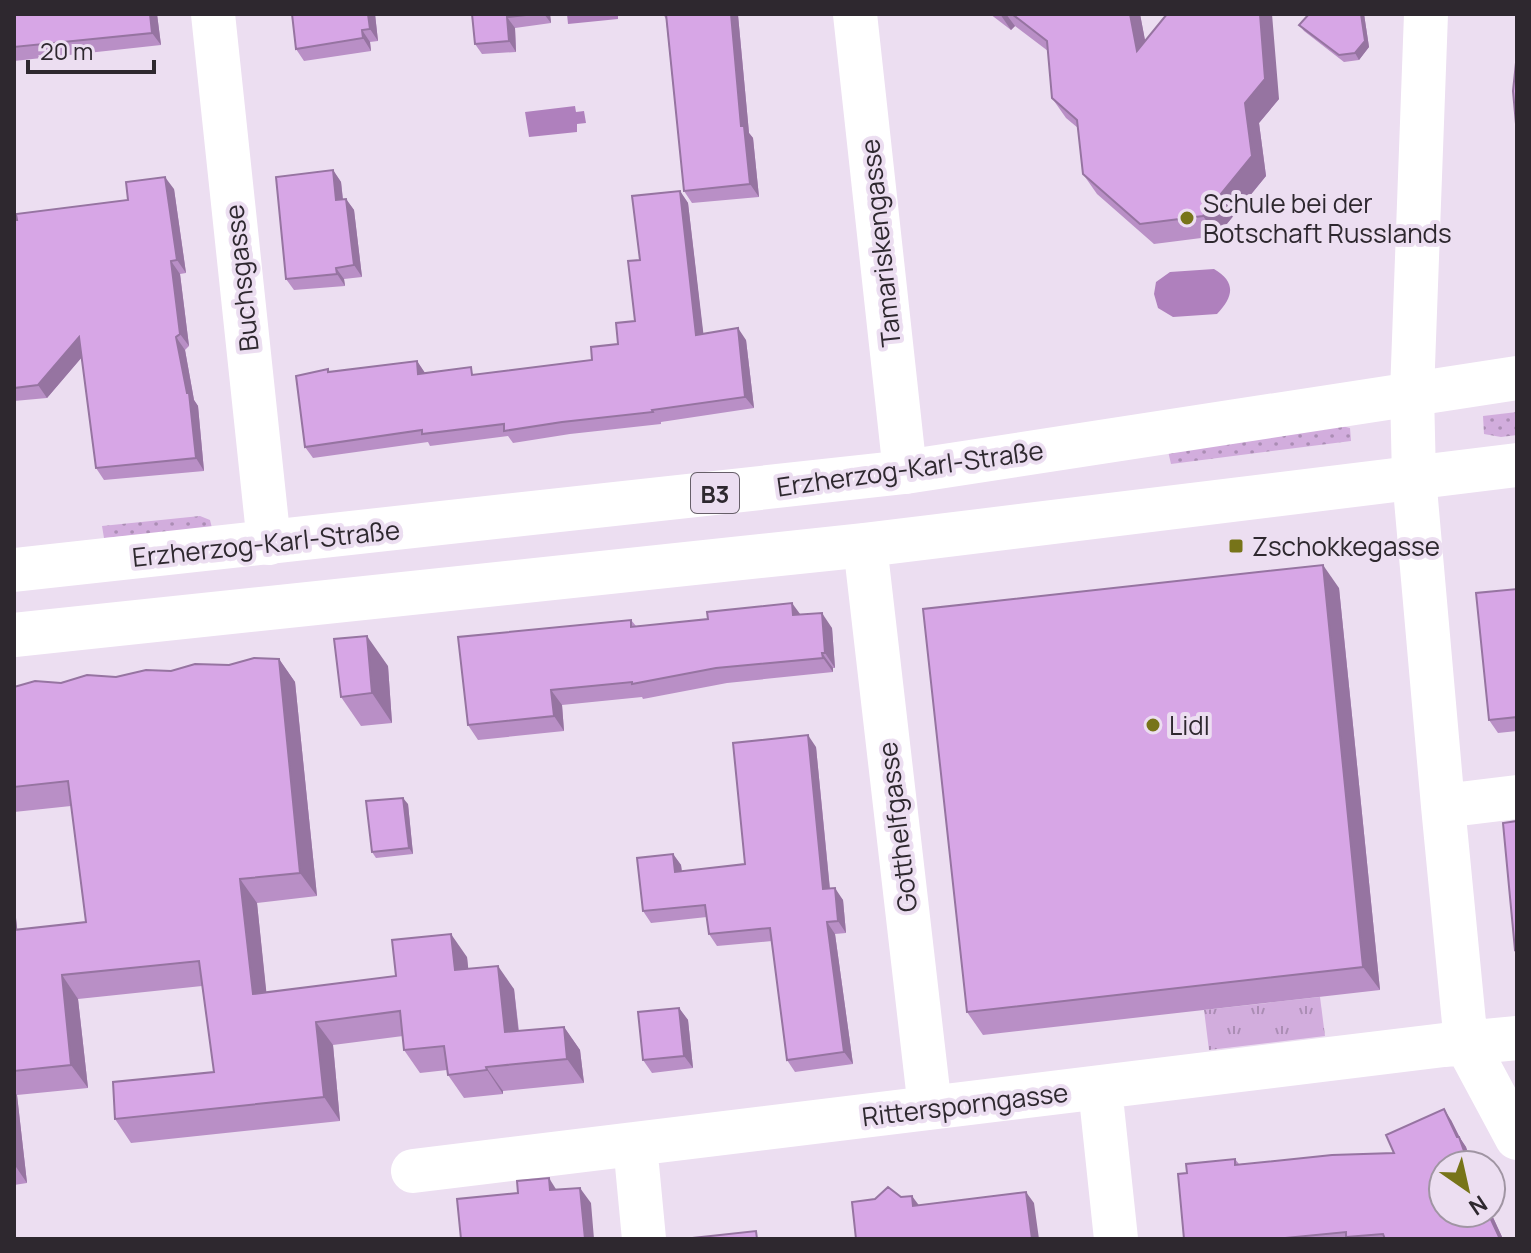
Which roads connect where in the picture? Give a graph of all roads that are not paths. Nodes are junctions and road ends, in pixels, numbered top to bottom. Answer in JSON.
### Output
{"nodes":[{"id":1,"x":213,"y":14,"type":"edge"},
{"id":2,"x":855,"y":14,"type":"edge"},
{"id":3,"x":1426,"y":14,"type":"edge"},
{"id":4,"x":1517,"y":378,"type":"edge"},
{"id":5,"x":1412,"y":393,"type":"junction"},
{"id":6,"x":1517,"y":465,"type":"edge"},
{"id":7,"x":905,"y":472,"type":"junction"},
{"id":8,"x":1414,"y":477,"type":"junction"},
{"id":9,"x":1517,"y":485,"type":"edge"},
{"id":10,"x":269,"y":543,"type":"junction"},
{"id":11,"x":865,"y":545,"type":"junction"},
{"id":12,"x":14,"y":570,"type":"edge"},
{"id":13,"x":14,"y":635,"type":"edge"},
{"id":14,"x":1517,"y":797,"type":"edge"},
{"id":15,"x":1443,"y":806,"type":"junction"},
{"id":16,"x":1517,"y":1038,"type":"edge"},
{"id":17,"x":1466,"y":1043,"type":"junction"},
{"id":18,"x":1100,"y":1088,"type":"junction"},
{"id":19,"x":930,"y":1108,"type":"junction"},
{"id":20,"x":1517,"y":1138,"type":"edge"},
{"id":21,"x":635,"y":1144,"type":"junction"},
{"id":22,"x":413,"y":1171,"type":"dead end"},
{"id":23,"x":644,"y":1239,"type":"edge"},
{"id":24,"x":1116,"y":1239,"type":"edge"}],
"edges":[{"from":1,"to":10,"type":"street","name":"Buchsgasse"},
{"from":2,"to":7,"type":"street","name":"Tamariskengasse"},
{"from":3,"to":5,"type":"street"},
{"from":4,"to":5,"type":"street","name":"Erzherzog-Karl-Straße","number":"B3"},
{"from":5,"to":7,"type":"street","name":"Erzherzog-Karl-Straße","number":"B3"},
{"from":5,"to":8,"type":"street"},
{"from":6,"to":8,"type":"street"},
{"from":7,"to":10,"type":"street","name":"Erzherzog-Karl-Straße","number":"B3"},
{"from":8,"to":9,"type":"street"},
{"from":8,"to":11,"type":"street"},
{"from":8,"to":15,"type":"street"},
{"from":10,"to":12,"type":"street","name":"Erzherzog-Karl-Straße","number":"B3"},
{"from":11,"to":13,"type":"street"},
{"from":11,"to":19,"type":"street","name":"Gotthelfgasse"},
{"from":14,"to":15,"type":"street"},
{"from":15,"to":17,"type":"street"},
{"from":16,"to":17,"type":"street","name":"Rittersporngasse"},
{"from":17,"to":18,"type":"street","name":"Rittersporngasse"},
{"from":17,"to":20,"type":"street"},
{"from":18,"to":19,"type":"street","name":"Rittersporngasse"},
{"from":18,"to":24,"type":"street"},
{"from":19,"to":21,"type":"street","name":"Rittersporngasse"},
{"from":21,"to":22,"type":"street","name":"Rittersporngasse"},
{"from":21,"to":23,"type":"street"}]}
